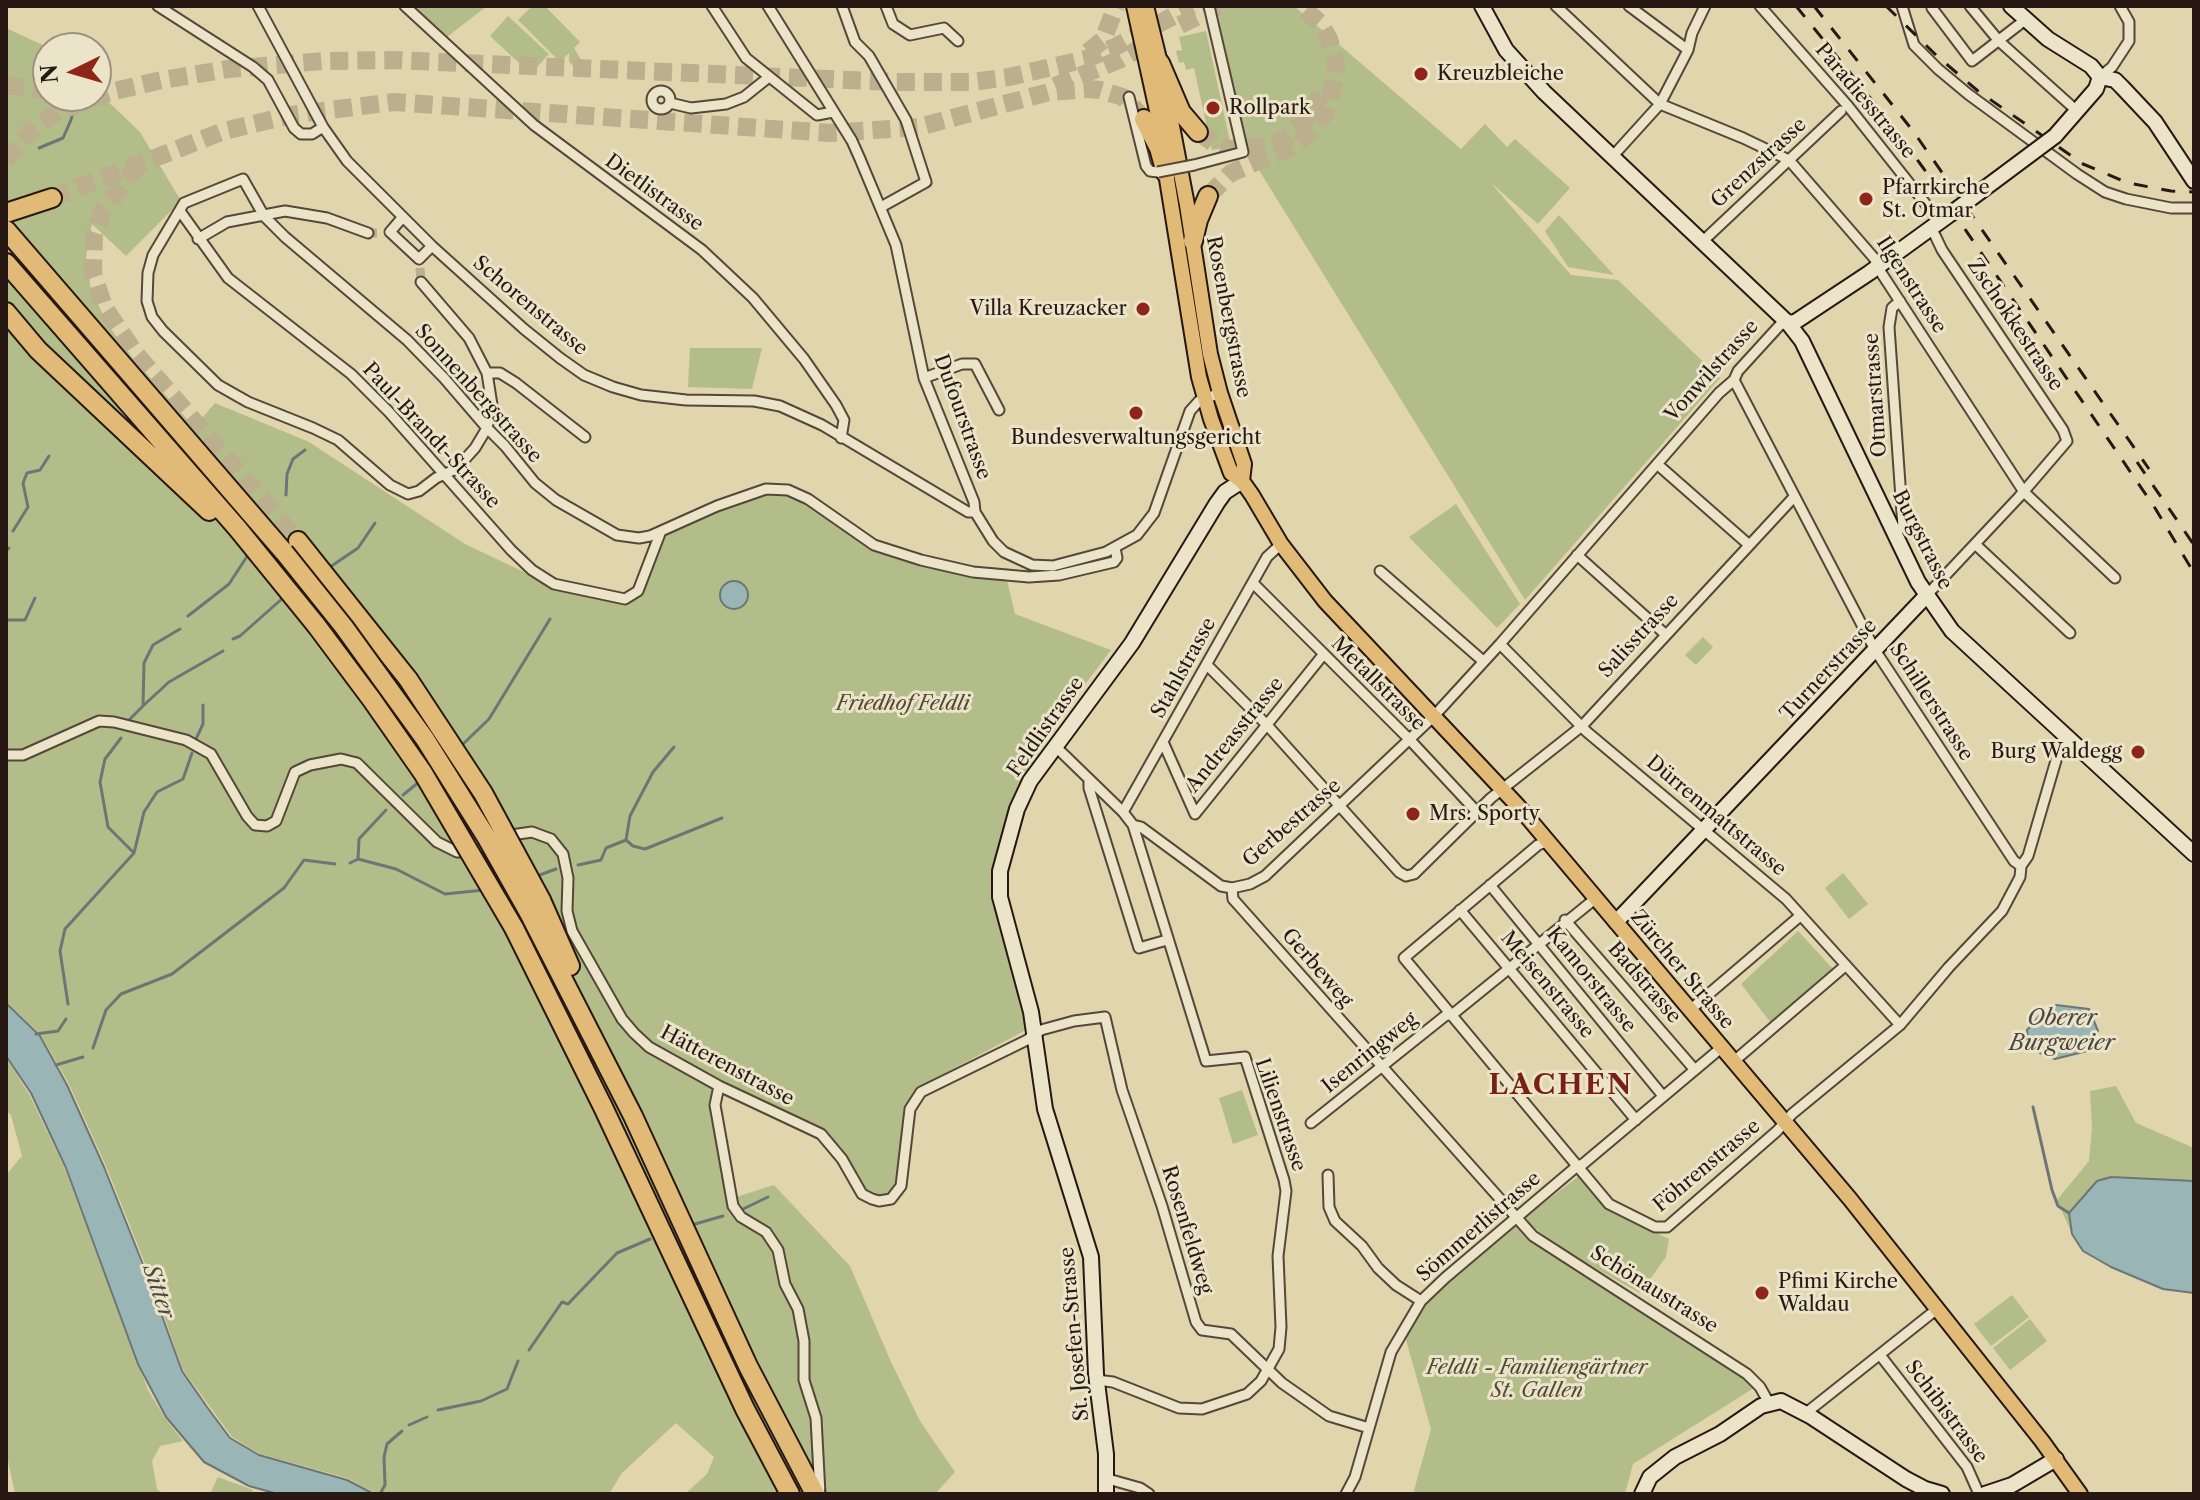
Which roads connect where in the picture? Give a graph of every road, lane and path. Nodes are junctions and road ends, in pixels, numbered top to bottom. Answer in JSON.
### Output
{"nodes":[{"id":1,"x":158,"y":6,"type":"edge"},
{"id":2,"x":258,"y":6,"type":"edge"},
{"id":3,"x":405,"y":6,"type":"edge"},
{"id":4,"x":712,"y":6,"type":"edge"},
{"id":5,"x":768,"y":6,"type":"edge"},
{"id":6,"x":842,"y":6,"type":"edge"},
{"id":7,"x":886,"y":6,"type":"edge"},
{"id":8,"x":1134,"y":6,"type":"edge"},
{"id":9,"x":1146,"y":6,"type":"edge"},
{"id":10,"x":1209,"y":6,"type":"edge"},
{"id":11,"x":1482,"y":6,"type":"edge"},
{"id":12,"x":1556,"y":6,"type":"edge"},
{"id":13,"x":1629,"y":6,"type":"edge"},
{"id":14,"x":1705,"y":6,"type":"edge"},
{"id":15,"x":1760,"y":6,"type":"edge"},
{"id":16,"x":1902,"y":6,"type":"edge"},
{"id":17,"x":1934,"y":6,"type":"edge"},
{"id":18,"x":1970,"y":6,"type":"edge"},
{"id":19,"x":2011,"y":6,"type":"edge"},
{"id":20,"x":2120,"y":6,"type":"edge"},
{"id":21,"x":2025,"y":20,"type":"junction"},
{"id":22,"x":958,"y":41,"type":"dead end"},
{"id":23,"x":1999,"y":41,"type":"junction"},
{"id":24,"x":1688,"y":50,"type":"junction"},
{"id":25,"x":1160,"y":63,"type":"junction"},
{"id":26,"x":769,"y":77,"type":"junction"},
{"id":27,"x":2100,"y":77,"type":"junction"},
{"id":28,"x":1129,"y":97,"type":"dead end"},
{"id":29,"x":670,"y":103,"type":"dead end"},
{"id":30,"x":1660,"y":104,"type":"junction"},
{"id":31,"x":1841,"y":111,"type":"dead end"},
{"id":32,"x":2077,"y":111,"type":"junction"},
{"id":33,"x":833,"y":112,"type":"junction"},
{"id":34,"x":1144,"y":119,"type":"tunnel mouth"},
{"id":35,"x":323,"y":127,"type":"junction"},
{"id":36,"x":1198,"y":132,"type":"tunnel mouth"},
{"id":37,"x":1612,"y":157,"type":"junction"},
{"id":38,"x":1789,"y":160,"type":"junction"},
{"id":39,"x":1159,"y":172,"type":"junction"},
{"id":40,"x":2194,"y":181,"type":"edge"},
{"id":41,"x":1208,"y":196,"type":"tunnel mouth"},
{"id":42,"x":52,"y":198,"type":"tunnel mouth"},
{"id":43,"x":881,"y":207,"type":"junction"},
{"id":44,"x":2194,"y":208,"type":"edge"},
{"id":45,"x":180,"y":211,"type":"junction"},
{"id":46,"x":6,"y":213,"type":"edge"},
{"id":47,"x":264,"y":216,"type":"junction"},
{"id":48,"x":402,"y":218,"type":"junction"},
{"id":49,"x":1940,"y":222,"type":"junction"},
{"id":50,"x":6,"y":230,"type":"edge"},
{"id":51,"x":368,"y":233,"type":"tunnel mouth"},
{"id":52,"x":198,"y":239,"type":"junction"},
{"id":53,"x":1193,"y":241,"type":"junction"},
{"id":54,"x":1702,"y":242,"type":"junction"},
{"id":55,"x":432,"y":246,"type":"junction"},
{"id":56,"x":6,"y":263,"type":"edge"},
{"id":57,"x":1878,"y":266,"type":"junction"},
{"id":58,"x":421,"y":282,"type":"tunnel mouth"},
{"id":59,"x":1900,"y":301,"type":"junction"},
{"id":60,"x":6,"y":312,"type":"edge"},
{"id":61,"x":1788,"y":323,"type":"junction"},
{"id":62,"x":487,"y":373,"type":"junction"},
{"id":63,"x":924,"y":378,"type":"junction"},
{"id":64,"x":1734,"y":380,"type":"junction"},
{"id":65,"x":1220,"y":393,"type":"junction"},
{"id":66,"x":1204,"y":399,"type":"junction"},
{"id":67,"x":999,"y":410,"type":"dead end"},
{"id":68,"x":487,"y":428,"type":"junction"},
{"id":69,"x":585,"y":437,"type":"dead end"},
{"id":70,"x":841,"y":438,"type":"junction"},
{"id":71,"x":2067,"y":441,"type":"joint"},
{"id":72,"x":1657,"y":464,"type":"junction"},
{"id":73,"x":444,"y":474,"type":"junction"},
{"id":74,"x":1242,"y":481,"type":"junction"},
{"id":75,"x":2024,"y":492,"type":"junction"},
{"id":76,"x":1794,"y":497,"type":"junction"},
{"id":77,"x":975,"y":512,"type":"junction"},
{"id":78,"x":235,"y":531,"type":"junction"},
{"id":79,"x":661,"y":531,"type":"junction"},
{"id":80,"x":1894,"y":532,"type":"junction"},
{"id":81,"x":1281,"y":544,"type":"junction"},
{"id":82,"x":1748,"y":544,"type":"junction"},
{"id":83,"x":1975,"y":544,"type":"junction"},
{"id":84,"x":1115,"y":548,"type":"junction"},
{"id":85,"x":1577,"y":555,"type":"junction"},
{"id":86,"x":1380,"y":571,"type":"dead end"},
{"id":87,"x":2115,"y":578,"type":"dead end"},
{"id":88,"x":1253,"y":583,"type":"junction"},
{"id":89,"x":1926,"y":596,"type":"junction"},
{"id":90,"x":2070,"y":633,"type":"dead end"},
{"id":91,"x":1665,"y":634,"type":"junction"},
{"id":92,"x":1500,"y":644,"type":"junction"},
{"id":93,"x":1875,"y":650,"type":"junction"},
{"id":94,"x":1323,"y":655,"type":"junction"},
{"id":95,"x":1483,"y":661,"type":"junction"},
{"id":96,"x":1208,"y":666,"type":"junction"},
{"id":97,"x":1434,"y":716,"type":"junction"},
{"id":98,"x":1267,"y":725,"type":"junction"},
{"id":99,"x":1582,"y":726,"type":"junction"},
{"id":100,"x":2069,"y":739,"type":"junction"},
{"id":101,"x":1410,"y":740,"type":"junction"},
{"id":102,"x":1163,"y":742,"type":"junction"},
{"id":103,"x":1055,"y":746,"type":"junction"},
{"id":104,"x":6,"y":755,"type":"edge"},
{"id":105,"x":1089,"y":780,"type":"junction"},
{"id":106,"x":1503,"y":789,"type":"junction"},
{"id":107,"x":1339,"y":807,"type":"junction"},
{"id":108,"x":1123,"y":812,"type":"junction"},
{"id":109,"x":1477,"y":812,"type":"junction"},
{"id":110,"x":1133,"y":825,"type":"junction"},
{"id":111,"x":1705,"y":829,"type":"junction"},
{"id":112,"x":1549,"y":841,"type":"junction"},
{"id":113,"x":2194,"y":854,"type":"edge"},
{"id":114,"x":2021,"y":866,"type":"junction"},
{"id":115,"x":1490,"y":885,"type":"junction"},
{"id":116,"x":1232,"y":888,"type":"junction"},
{"id":117,"x":1596,"y":898,"type":"junction"},
{"id":118,"x":1460,"y":910,"type":"junction"},
{"id":119,"x":1800,"y":916,"type":"junction"},
{"id":120,"x":1565,"y":920,"type":"junction"},
{"id":121,"x":1616,"y":922,"type":"junction"},
{"id":122,"x":1167,"y":940,"type":"junction"},
{"id":123,"x":1537,"y":943,"type":"junction"},
{"id":124,"x":1845,"y":966,"type":"junction"},
{"id":125,"x":1509,"y":967,"type":"junction"},
{"id":126,"x":1690,"y":1010,"type":"junction"},
{"id":127,"x":1453,"y":1014,"type":"junction"},
{"id":128,"x":1900,"y":1025,"type":"junction"},
{"id":129,"x":1035,"y":1034,"type":"junction"},
{"id":130,"x":1721,"y":1048,"type":"junction"},
{"id":131,"x":1733,"y":1062,"type":"junction"},
{"id":132,"x":1381,"y":1067,"type":"junction"},
{"id":133,"x":1695,"y":1070,"type":"junction"},
{"id":134,"x":719,"y":1086,"type":"junction"},
{"id":135,"x":1663,"y":1096,"type":"junction"},
{"id":136,"x":1636,"y":1120,"type":"junction"},
{"id":137,"x":1311,"y":1123,"type":"dead end"},
{"id":138,"x":1784,"y":1123,"type":"junction"},
{"id":139,"x":1576,"y":1167,"type":"junction"},
{"id":140,"x":1328,"y":1175,"type":"dead end"},
{"id":141,"x":1515,"y":1218,"type":"junction"},
{"id":142,"x":1421,"y":1301,"type":"junction"},
{"id":143,"x":1937,"y":1309,"type":"junction"},
{"id":144,"x":1880,"y":1355,"type":"junction"},
{"id":145,"x":1267,"y":1369,"type":"junction"},
{"id":146,"x":1096,"y":1380,"type":"junction"},
{"id":147,"x":1769,"y":1403,"type":"junction"},
{"id":148,"x":1806,"y":1413,"type":"junction"},
{"id":149,"x":1369,"y":1428,"type":"junction"},
{"id":150,"x":2056,"y":1459,"type":"junction"},
{"id":151,"x":1107,"y":1487,"type":"edge"},
{"id":152,"x":790,"y":1494,"type":"edge"},
{"id":153,"x":818,"y":1494,"type":"edge"},
{"id":154,"x":1149,"y":1494,"type":"edge"},
{"id":155,"x":1346,"y":1494,"type":"edge"},
{"id":156,"x":1642,"y":1494,"type":"edge"},
{"id":157,"x":1942,"y":1494,"type":"edge"},
{"id":158,"x":1979,"y":1494,"type":"edge"},
{"id":159,"x":1985,"y":1494,"type":"edge"},
{"id":160,"x":2080,"y":1494,"type":"edge"}],
"edges":[{"from":1,"to":35,"type":"street"},
{"from":2,"to":35,"type":"street","name":"Schorenstrasse"},
{"from":3,"to":70,"type":"street","name":"Dietlistrasse"},
{"from":4,"to":26,"type":"street"},
{"from":5,"to":33,"type":"street","name":"Dufourstrasse"},
{"from":6,"to":43,"type":"street"},
{"from":7,"to":22,"type":"street"},
{"from":8,"to":39,"type":"main road","name":"Rosenbergstrasse"},
{"from":9,"to":25,"type":"main road","name":"Rosenbergstrasse"},
{"from":10,"to":39,"type":"street","bridge":true},
{"from":11,"to":37,"type":"street","name":"Burgstrasse"},
{"from":12,"to":30,"type":"street","name":"Ilgenstrasse"},
{"from":13,"to":24,"type":"street"},
{"from":14,"to":24,"type":"street"},
{"from":15,"to":49,"type":"street","name":"Paradiesstrasse"},
{"from":16,"to":44,"type":"street"},
{"from":17,"to":23,"type":"street"},
{"from":18,"to":23,"type":"street"},
{"from":19,"to":21,"type":"street"},
{"from":20,"to":27,"type":"street"},
{"from":21,"to":23,"type":"street"},
{"from":21,"to":27,"type":"street"},
{"from":23,"to":32,"type":"street"},
{"from":24,"to":30,"type":"street"},
{"from":25,"to":36,"type":"highway"},
{"from":25,"to":53,"type":"main road","name":"Rosenbergstrasse"},
{"from":26,"to":29,"type":"street"},
{"from":26,"to":33,"type":"street"},
{"from":27,"to":32,"type":"street","name":"Vonwilstrasse"},
{"from":27,"to":40,"type":"street"},
{"from":28,"to":39,"type":"street"},
{"from":30,"to":37,"type":"street"},
{"from":30,"to":38,"type":"street","name":"Ilgenstrasse"},
{"from":31,"to":38,"type":"street","name":"Grenzstrasse"},
{"from":32,"to":49,"type":"street","name":"Vonwilstrasse","bridge":true},
{"from":33,"to":43,"type":"street","name":"Dufourstrasse"},
{"from":34,"to":39,"type":"highway"},
{"from":35,"to":48,"type":"street","name":"Schorenstrasse"},
{"from":37,"to":54,"type":"street","name":"Burgstrasse"},
{"from":38,"to":54,"type":"street","name":"Grenzstrasse"},
{"from":38,"to":57,"type":"street","name":"Ilgenstrasse"},
{"from":39,"to":66,"type":"main road","name":"Rosenbergstrasse"},
{"from":41,"to":53,"type":"highway"},
{"from":42,"to":46,"type":"highway"},
{"from":43,"to":63,"type":"street","name":"Dufourstrasse"},
{"from":45,"to":47,"type":"street","name":"Sonnenbergstrasse"},
{"from":45,"to":52,"type":"street","name":"Paul-Brandt-Strasse"},
{"from":45,"to":73,"type":"street"},
{"from":47,"to":51,"type":"street"},
{"from":47,"to":52,"type":"street"},
{"from":47,"to":68,"type":"street","name":"Sonnenbergstrasse"},
{"from":48,"to":55,"type":"street","name":"Schorenstrasse"},
{"from":48,"to":55,"type":"street"},
{"from":49,"to":57,"type":"street","name":"Vonwilstrasse"},
{"from":49,"to":71,"type":"street","name":"Zschokkestrasse"},
{"from":50,"to":153,"type":"highway","bridge":true},
{"from":52,"to":73,"type":"street","name":"Paul-Brandt-Strasse"},
{"from":53,"to":65,"type":"main road","name":"Rosenbergstrasse"},
{"from":54,"to":61,"type":"street","name":"Burgstrasse"},
{"from":55,"to":70,"type":"street","name":"Schorenstrasse"},
{"from":56,"to":78,"type":"highway"},
{"from":57,"to":59,"type":"street","name":"Ilgenstrasse"},
{"from":57,"to":61,"type":"street","name":"Vonwilstrasse"},
{"from":58,"to":62,"type":"street"},
{"from":59,"to":75,"type":"street","name":"Ilgenstrasse"},
{"from":59,"to":80,"type":"street","name":"Otmarstrasse"},
{"from":60,"to":78,"type":"highway"},
{"from":61,"to":64,"type":"street","name":"Vonwilstrasse"},
{"from":61,"to":80,"type":"street","name":"Burgstrasse"},
{"from":62,"to":68,"type":"street"},
{"from":62,"to":69,"type":"street"},
{"from":63,"to":67,"type":"street"},
{"from":63,"to":77,"type":"street","name":"Dufourstrasse"},
{"from":64,"to":72,"type":"street","name":"Vonwilstrasse"},
{"from":64,"to":76,"type":"street","name":"Schillerstrasse"},
{"from":65,"to":66,"type":"street"},
{"from":65,"to":74,"type":"main road","name":"Rosenbergstrasse"},
{"from":66,"to":74,"type":"main road","name":"Rosenbergstrasse"},
{"from":66,"to":84,"type":"street","name":"Dufourstrasse"},
{"from":68,"to":73,"type":"street"},
{"from":68,"to":79,"type":"street","name":"Sonnenbergstrasse"},
{"from":70,"to":77,"type":"street","name":"Schorenstrasse"},
{"from":71,"to":75,"type":"street","name":"Turnerstrasse"},
{"from":72,"to":82,"type":"street"},
{"from":72,"to":85,"type":"street","name":"Vonwilstrasse"},
{"from":73,"to":79,"type":"street","name":"Paul-Brandt-Strasse"},
{"from":74,"to":81,"type":"main road","name":"Zürcher Strasse"},
{"from":74,"to":103,"type":"street","name":"Feldlistrasse"},
{"from":75,"to":83,"type":"street","name":"Turnerstrasse"},
{"from":75,"to":87,"type":"street","name":"Ilgenstrasse"},
{"from":76,"to":82,"type":"street","name":"Salisstrasse"},
{"from":76,"to":93,"type":"street","name":"Schillerstrasse"},
{"from":77,"to":84,"type":"street","name":"Dufourstrasse"},
{"from":78,"to":152,"type":"highway","bridge":true},
{"from":79,"to":84,"type":"street","name":"Sonnenbergstrasse"},
{"from":80,"to":89,"type":"street","name":"Burgstrasse"},
{"from":81,"to":88,"type":"street","name":"Stahlstrasse"},
{"from":81,"to":97,"type":"main road","name":"Zürcher Strasse"},
{"from":82,"to":91,"type":"street","name":"Salisstrasse"},
{"from":83,"to":89,"type":"street","name":"Turnerstrasse"},
{"from":83,"to":90,"type":"street"},
{"from":85,"to":91,"type":"street"},
{"from":85,"to":92,"type":"street","name":"Vonwilstrasse"},
{"from":86,"to":95,"type":"street"},
{"from":88,"to":94,"type":"street","name":"Metallstrasse"},
{"from":88,"to":96,"type":"street","name":"Stahlstrasse"},
{"from":89,"to":93,"type":"street","name":"Turnerstrasse"},
{"from":89,"to":100,"type":"street","name":"Burgstrasse"},
{"from":91,"to":99,"type":"street","name":"Salisstrasse"},
{"from":92,"to":95,"type":"street","name":"Vonwilstrasse"},
{"from":92,"to":99,"type":"street","name":"Dürrenmattstrasse"},
{"from":93,"to":111,"type":"street","name":"Turnerstrasse"},
{"from":93,"to":114,"type":"street","name":"Schillerstrasse"},
{"from":94,"to":98,"type":"street","name":"Andreasstrasse"},
{"from":94,"to":101,"type":"street","name":"Metallstrasse"},
{"from":95,"to":97,"type":"street","name":"Vonwilstrasse"},
{"from":96,"to":98,"type":"street"},
{"from":96,"to":102,"type":"street","name":"Stahlstrasse"},
{"from":97,"to":101,"type":"street","name":"Gerbestrasse"},
{"from":97,"to":106,"type":"main road","name":"Zürcher Strasse"},
{"from":98,"to":102,"type":"street","name":"Andreasstrasse"},
{"from":98,"to":107,"type":"street"},
{"from":99,"to":106,"type":"street","name":"Salisstrasse"},
{"from":99,"to":111,"type":"street","name":"Dürrenmattstrasse"},
{"from":100,"to":113,"type":"street","name":"Burgstrasse"},
{"from":100,"to":114,"type":"street"},
{"from":101,"to":107,"type":"street","name":"Gerbestrasse"},
{"from":101,"to":109,"type":"street","name":"Metallstrasse"},
{"from":102,"to":108,"type":"street","name":"Stahlstrasse"},
{"from":103,"to":105,"type":"street","name":"Gerbestrasse"},
{"from":103,"to":129,"type":"street","name":"Feldlistrasse"},
{"from":104,"to":134,"type":"street","name":"Hätterenstrasse"},
{"from":105,"to":108,"type":"street","name":"Gerbestrasse"},
{"from":105,"to":122,"type":"street"},
{"from":106,"to":109,"type":"street","name":"Salisstrasse"},
{"from":106,"to":112,"type":"main road","name":"Zürcher Strasse"},
{"from":107,"to":109,"type":"street","name":"Salisstrasse"},
{"from":107,"to":116,"type":"street","name":"Gerbestrasse"},
{"from":108,"to":110,"type":"street","name":"Gerbestrasse"},
{"from":110,"to":116,"type":"street","name":"Gerbestrasse"},
{"from":110,"to":122,"type":"street","name":"Lilienstrasse"},
{"from":111,"to":119,"type":"street","name":"Dürrenmattstrasse"},
{"from":111,"to":121,"type":"street","name":"Turnerstrasse"},
{"from":112,"to":115,"type":"street"},
{"from":112,"to":117,"type":"main road","name":"Zürcher Strasse"},
{"from":114,"to":128,"type":"street"},
{"from":115,"to":118,"type":"street"},
{"from":115,"to":123,"type":"street","name":"Kamorstrasse"},
{"from":116,"to":132,"type":"street","name":"Gerbeweg"},
{"from":117,"to":120,"type":"street","name":"Isenringweg"},
{"from":117,"to":121,"type":"main road","name":"Zürcher Strasse"},
{"from":118,"to":125,"type":"street","name":"Meisenstrasse"},
{"from":118,"to":127,"type":"street"},
{"from":119,"to":124,"type":"street","name":"Dürrenmattstrasse"},
{"from":119,"to":126,"type":"street"},
{"from":120,"to":123,"type":"street","name":"Isenringweg"},
{"from":120,"to":133,"type":"street","name":"Badstrasse"},
{"from":121,"to":126,"type":"main road","name":"Zürcher Strasse"},
{"from":122,"to":145,"type":"street","name":"Lilienstrasse"},
{"from":123,"to":125,"type":"street","name":"Isenringweg"},
{"from":123,"to":135,"type":"street","name":"Kamorstrasse"},
{"from":124,"to":128,"type":"street","name":"Dürrenmattstrasse"},
{"from":124,"to":131,"type":"street"},
{"from":125,"to":127,"type":"street","name":"Isenringweg"},
{"from":125,"to":136,"type":"street","name":"Meisenstrasse"},
{"from":126,"to":130,"type":"main road","name":"Zürcher Strasse"},
{"from":127,"to":132,"type":"street","name":"Isenringweg"},
{"from":127,"to":139,"type":"street"},
{"from":128,"to":138,"type":"street"},
{"from":129,"to":134,"type":"street","name":"Hätterenstrasse"},
{"from":129,"to":145,"type":"street","name":"Rosenfeldweg"},
{"from":129,"to":146,"type":"street","name":"St. Josefen-Strasse"},
{"from":130,"to":131,"type":"main road","name":"Zürcher Strasse"},
{"from":130,"to":133,"type":"street","name":"Sömmerlistrasse"},
{"from":131,"to":138,"type":"main road","name":"Zürcher Strasse"},
{"from":132,"to":137,"type":"street","name":"Isenringweg"},
{"from":132,"to":141,"type":"street","name":"Schönaustrasse"},
{"from":133,"to":135,"type":"street","name":"Sömmerlistrasse"},
{"from":134,"to":153,"type":"street"},
{"from":135,"to":136,"type":"street","name":"Sömmerlistrasse"},
{"from":136,"to":139,"type":"street","name":"Sömmerlistrasse"},
{"from":138,"to":139,"type":"street","name":"Föhrenstrasse"},
{"from":138,"to":143,"type":"main road","name":"Zürcher Strasse"},
{"from":139,"to":141,"type":"street","name":"Sömmerlistrasse"},
{"from":140,"to":142,"type":"street"},
{"from":141,"to":142,"type":"street","name":"Sömmerlistrasse"},
{"from":141,"to":147,"type":"street","name":"Schönaustrasse"},
{"from":142,"to":149,"type":"street","name":"Sömmerlistrasse"},
{"from":143,"to":144,"type":"street"},
{"from":143,"to":150,"type":"main road","name":"Zürcher Strasse"},
{"from":144,"to":148,"type":"street"},
{"from":144,"to":158,"type":"street","name":"Schibistrasse"},
{"from":145,"to":146,"type":"street","name":"Lilienstrasse"},
{"from":145,"to":149,"type":"street","name":"Rosenfeldweg"},
{"from":146,"to":151,"type":"street","name":"St. Josefen-Strasse"},
{"from":147,"to":148,"type":"street"},
{"from":147,"to":156,"type":"street"},
{"from":148,"to":157,"type":"street"},
{"from":149,"to":155,"type":"street","name":"Sömmerlistrasse"},
{"from":150,"to":159,"type":"street"},
{"from":150,"to":160,"type":"main road","name":"Zürcher Strasse"},
{"from":151,"to":154,"type":"street"}]}
